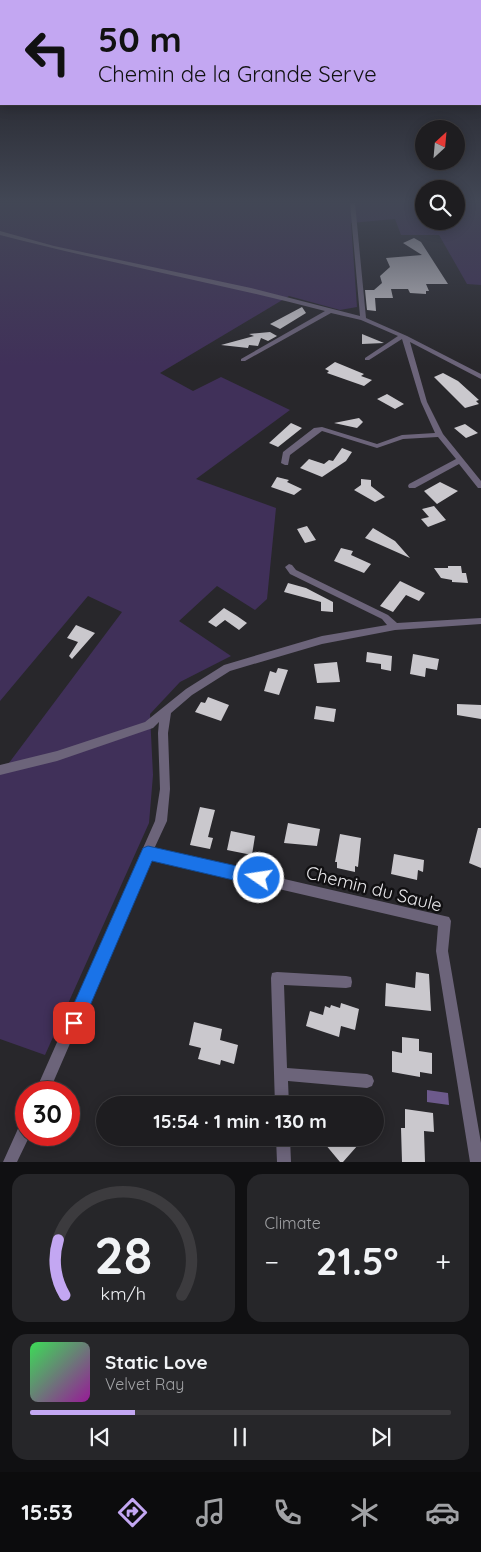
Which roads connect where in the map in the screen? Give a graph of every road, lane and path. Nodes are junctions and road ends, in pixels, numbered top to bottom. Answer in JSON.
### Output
{"nodes":[{"id":1,"x":96,"y":257,"type":"edge"},
{"id":2,"x":357,"y":257,"type":"edge"},
{"id":3,"x":334,"y":311,"type":"junction"},
{"id":4,"x":363,"y":319,"type":"junction"},
{"id":5,"x":298,"y":336,"type":"dead end"},
{"id":6,"x":403,"y":337,"type":"junction"},
{"id":7,"x":243,"y":360,"type":"dead end"},
{"id":8,"x":367,"y":360,"type":"dead end"},
{"id":9,"x":481,"y":377,"type":"edge"},
{"id":10,"x":440,"y":435,"type":"junction"},
{"id":11,"x":460,"y":460,"type":"junction"},
{"id":12,"x":285,"y":463,"type":"dead end"},
{"id":13,"x":412,"y":486,"type":"dead end"},
{"id":14,"x":481,"y":486,"type":"edge"},
{"id":15,"x":289,"y":567,"type":"dead end"},
{"id":16,"x":481,"y":621,"type":"edge"},
{"id":17,"x":395,"y":627,"type":"junction"},
{"id":18,"x":166,"y":711,"type":"junction"},
{"id":19,"x":0,"y":770,"type":"edge"},
{"id":20,"x":148,"y":853,"type":"junction"},
{"id":21,"x":346,"y":982,"type":"dead end"},
{"id":22,"x":281,"y":1074,"type":"junction"},
{"id":23,"x":47,"y":1081,"type":"edge"},
{"id":24,"x":367,"y":1081,"type":"dead end"},
{"id":25,"x":282,"y":1096,"type":"edge"},
{"id":26,"x":17,"y":1146,"type":"edge"},
{"id":27,"x":283,"y":1146,"type":"edge"},
{"id":28,"x":10,"y":1162,"type":"edge"},
{"id":29,"x":284,"y":1162,"type":"edge"},
{"id":30,"x":477,"y":1162,"type":"edge"}],
"edges":[{"from":1,"to":3,"type":"street"},
{"from":2,"to":4,"type":"street"},
{"from":3,"to":4,"type":"street"},
{"from":3,"to":5,"type":"street"},
{"from":3,"to":7,"type":"street"},
{"from":4,"to":6,"type":"street"},
{"from":6,"to":8,"type":"street"},
{"from":6,"to":9,"type":"street"},
{"from":6,"to":10,"type":"street"},
{"from":10,"to":11,"type":"street"},
{"from":10,"to":12,"type":"street"},
{"from":11,"to":13,"type":"street"},
{"from":11,"to":14,"type":"street"},
{"from":15,"to":17,"type":"street"},
{"from":16,"to":17,"type":"street"},
{"from":17,"to":18,"type":"street"},
{"from":18,"to":19,"type":"street"},
{"from":18,"to":20,"type":"street"},
{"from":20,"to":23,"type":"street"},
{"from":20,"to":30,"type":"street","name":"Chemin du Saule"},
{"from":21,"to":22,"type":"street"},
{"from":22,"to":24,"type":"street"},
{"from":22,"to":25,"type":"street"},
{"from":26,"to":28,"type":"street"},
{"from":27,"to":29,"type":"street"}]}
